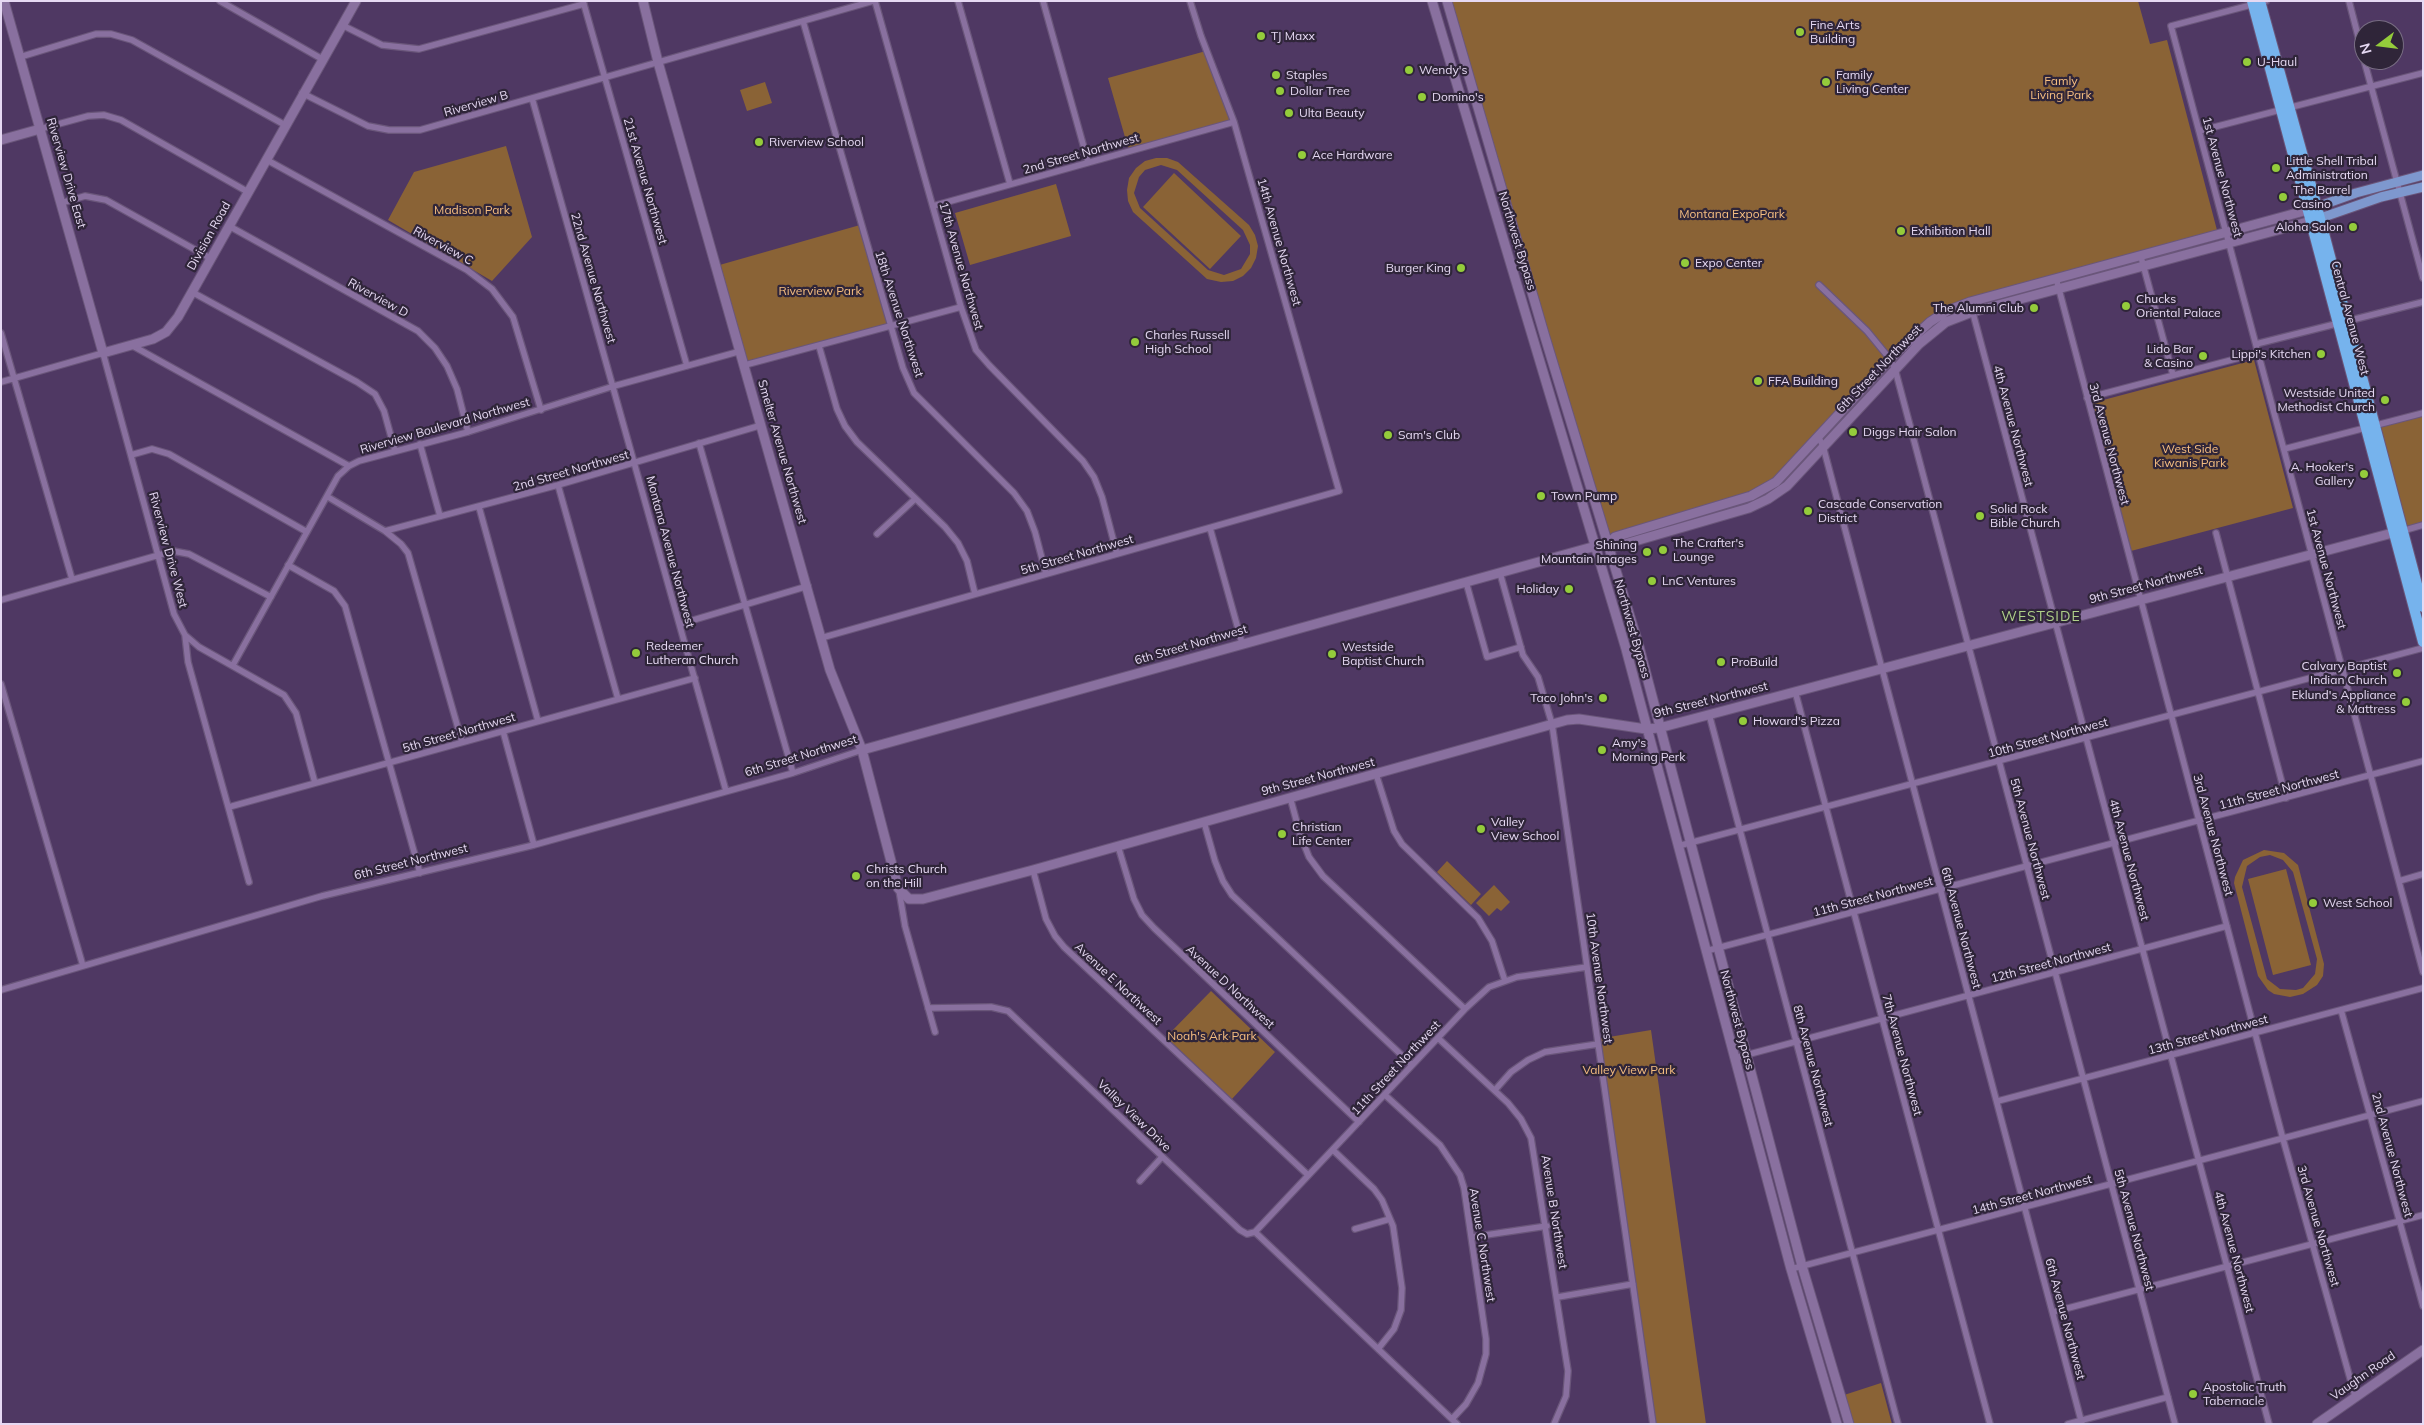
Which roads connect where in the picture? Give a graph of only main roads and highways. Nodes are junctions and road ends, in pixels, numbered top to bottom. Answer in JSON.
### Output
{"nodes":[{"id":1,"x":4,"y":1,"type":"edge"},
{"id":2,"x":356,"y":1,"type":"edge"},
{"id":3,"x":1432,"y":1,"type":"edge"},
{"id":4,"x":1447,"y":1,"type":"edge"},
{"id":5,"x":2258,"y":2,"type":"edge"},
{"id":6,"x":642,"y":3,"type":"edge"},
{"id":7,"x":40,"y":129,"type":"junction"},
{"id":8,"x":1,"y":140,"type":"edge"},
{"id":9,"x":2423,"y":175,"type":"edge"},
{"id":10,"x":2423,"y":187,"type":"edge"},
{"id":11,"x":2312,"y":209,"type":"junction"},
{"id":12,"x":2315,"y":220,"type":"junction"},
{"id":13,"x":2228,"y":238,"type":"junction"},
{"id":14,"x":2143,"y":261,"type":"junction"},
{"id":15,"x":103,"y":352,"type":"joint"},
{"id":16,"x":1821,"y":442,"type":"junction"},
{"id":17,"x":2398,"y":532,"type":"junction"},
{"id":18,"x":1609,"y":543,"type":"junction"},
{"id":19,"x":1596,"y":546,"type":"junction"},
{"id":20,"x":2423,"y":608,"type":"edge"},
{"id":21,"x":2423,"y":642,"type":"edge"},
{"id":22,"x":1659,"y":728,"type":"junction"},
{"id":23,"x":1646,"y":729,"type":"junction"},
{"id":24,"x":862,"y":750,"type":"junction"},
{"id":25,"x":909,"y":899,"type":"joint"},
{"id":26,"x":2423,"y":1350,"type":"edge"},
{"id":27,"x":1837,"y":1424,"type":"edge"},
{"id":28,"x":1849,"y":1424,"type":"edge"},
{"id":29,"x":2317,"y":1424,"type":"edge"}],
"edges":[{"from":1,"to":7,"type":"main road","name":"Riverview Drive East"},
{"from":2,"to":15,"type":"main road","name":"Division Road"},
{"from":3,"to":19,"type":"main road","name":"Northwest Bypass"},
{"from":4,"to":18,"type":"main road","name":"Northwest Bypass"},
{"from":5,"to":11,"type":"highway","name":"Central Avenue West"},
{"from":6,"to":24,"type":"main road","name":"Smelter Avenue Northwest"},
{"from":7,"to":8,"type":"main road"},
{"from":7,"to":15,"type":"main road","name":"Riverview Drive East"},
{"from":9,"to":11,"type":"main road"},
{"from":10,"to":12,"type":"main road"},
{"from":11,"to":12,"type":"highway","name":"Central Avenue West"},
{"from":11,"to":13,"type":"main road","name":"6th Street Northwest"},
{"from":12,"to":13,"type":"main road","name":"6th Street Northwest"},
{"from":12,"to":17,"type":"highway","name":"Central Avenue West"},
{"from":13,"to":14,"type":"main road","name":"6th Street Northwest"},
{"from":14,"to":16,"type":"main road","name":"6th Street Northwest"},
{"from":14,"to":16,"type":"main road","name":"6th Street Northwest"},
{"from":16,"to":18,"type":"main road","name":"6th Street Northwest"},
{"from":17,"to":20,"type":"highway","name":"Central Avenue West"},
{"from":17,"to":21,"type":"highway","name":"Central Avenue West"},
{"from":17,"to":22,"type":"main road","name":"9th Street Northwest"},
{"from":18,"to":19,"type":"main road","name":"6th Street Northwest"},
{"from":18,"to":22,"type":"main road","name":"Northwest Bypass"},
{"from":19,"to":23,"type":"main road","name":"Northwest Bypass"},
{"from":19,"to":24,"type":"main road","name":"6th Street Northwest"},
{"from":22,"to":23,"type":"main road","name":"9th Street Northwest"},
{"from":22,"to":28,"type":"main road","name":"Northwest Bypass"},
{"from":23,"to":25,"type":"main road","name":"9th Street Northwest"},
{"from":23,"to":27,"type":"main road","name":"Northwest Bypass"},
{"from":24,"to":25,"type":"main road","name":"Smelter Avenue Northwest"},
{"from":26,"to":29,"type":"main road","name":"Vaughn Road"}]}
